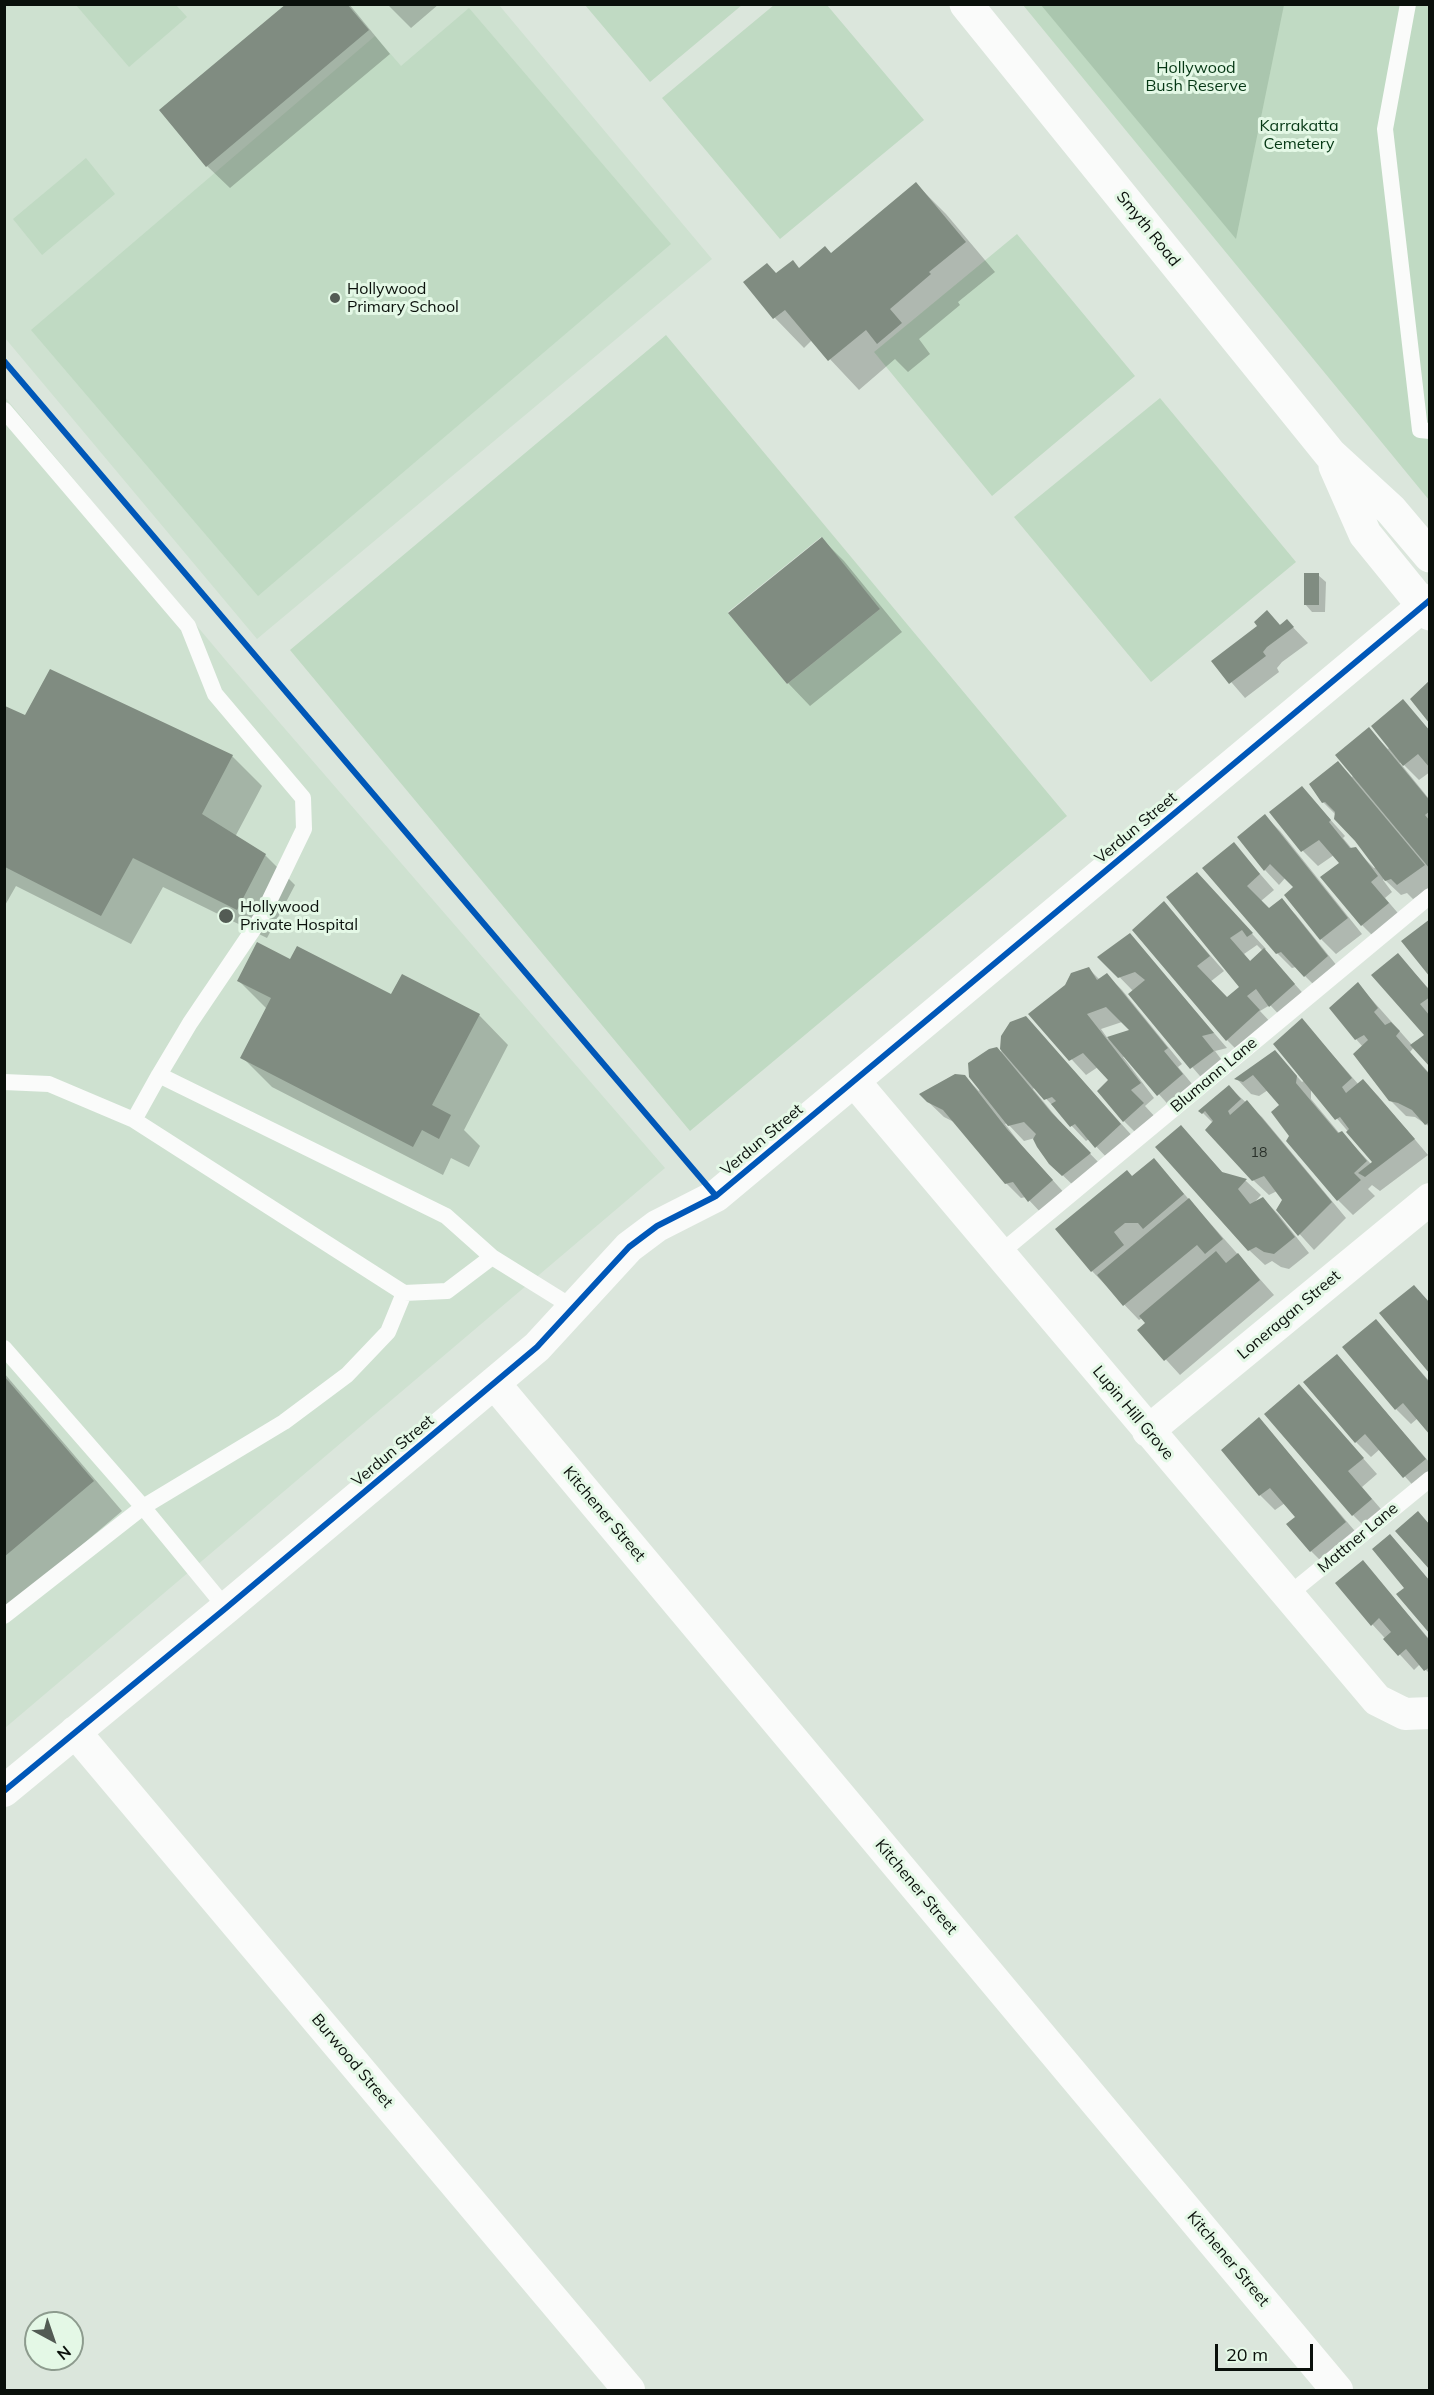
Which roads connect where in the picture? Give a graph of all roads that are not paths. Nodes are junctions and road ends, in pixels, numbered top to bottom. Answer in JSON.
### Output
{"nodes":[{"id":1,"x":966,"y":4,"type":"edge"},
{"id":2,"x":1408,"y":4,"type":"edge"},
{"id":3,"x":4,"y":410,"type":"edge"},
{"id":4,"x":1430,"y":431,"type":"edge"},
{"id":5,"x":1330,"y":454,"type":"junction"},
{"id":6,"x":1430,"y":556,"type":"edge"},
{"id":7,"x":1427,"y":606,"type":"edge"},
{"id":8,"x":1430,"y":896,"type":"edge"},
{"id":9,"x":159,"y":1075,"type":"junction"},
{"id":10,"x":854,"y":1081,"type":"junction"},
{"id":11,"x":4,"y":1082,"type":"edge"},
{"id":12,"x":134,"y":1120,"type":"junction"},
{"id":13,"x":1430,"y":1199,"type":"edge"},
{"id":14,"x":999,"y":1254,"type":"junction"},
{"id":15,"x":492,"y":1257,"type":"junction"},
{"id":16,"x":404,"y":1293,"type":"junction"},
{"id":17,"x":574,"y":1308,"type":"junction"},
{"id":18,"x":4,"y":1348,"type":"edge"},
{"id":19,"x":494,"y":1383,"type":"junction"},
{"id":20,"x":1148,"y":1431,"type":"junction"},
{"id":21,"x":1430,"y":1479,"type":"edge"},
{"id":22,"x":144,"y":1507,"type":"junction"},
{"id":23,"x":1287,"y":1596,"type":"junction"},
{"id":24,"x":226,"y":1608,"type":"junction"},
{"id":25,"x":4,"y":1616,"type":"edge"},
{"id":26,"x":1430,"y":1713,"type":"edge"},
{"id":27,"x":75,"y":1732,"type":"junction"},
{"id":28,"x":4,"y":1791,"type":"edge"},
{"id":29,"x":629,"y":2391,"type":"edge"},
{"id":30,"x":1337,"y":2391,"type":"edge"}],
"edges":[{"from":1,"to":5,"type":"main road","name":"Smyth Road"},
{"from":2,"to":4,"type":"lane"},
{"from":3,"to":9,"type":"lane"},
{"from":5,"to":6,"type":"main road","name":"Smyth Road"},
{"from":5,"to":7,"type":"main road","name":"Smyth Road"},
{"from":7,"to":10,"type":"street","name":"Verdun Street"},
{"from":8,"to":14,"type":"lane","name":"Blumann Lane"},
{"from":9,"to":12,"type":"lane"},
{"from":9,"to":15,"type":"lane"},
{"from":10,"to":14,"type":"street","name":"Lupin Hill Grove"},
{"from":10,"to":17,"type":"street","name":"Verdun Street"},
{"from":11,"to":12,"type":"lane"},
{"from":12,"to":16,"type":"lane"},
{"from":13,"to":20,"type":"street","name":"Loneragan Street"},
{"from":14,"to":20,"type":"street","name":"Lupin Hill Grove"},
{"from":15,"to":16,"type":"lane"},
{"from":15,"to":17,"type":"lane"},
{"from":16,"to":22,"type":"lane"},
{"from":17,"to":19,"type":"street","name":"Verdun Street"},
{"from":18,"to":22,"type":"lane"},
{"from":19,"to":24,"type":"street","name":"Verdun Street"},
{"from":19,"to":30,"type":"street","name":"Kitchener Street"},
{"from":20,"to":23,"type":"street","name":"Lupin Hill Grove"},
{"from":21,"to":23,"type":"lane","name":"Mattner Lane"},
{"from":22,"to":24,"type":"lane"},
{"from":22,"to":25,"type":"lane"},
{"from":23,"to":26,"type":"street","name":"Lupin Hill Grove"},
{"from":24,"to":27,"type":"street","name":"Verdun Street"},
{"from":27,"to":28,"type":"street","name":"Verdun Street"},
{"from":27,"to":29,"type":"street","name":"Burwood Street"}]}
